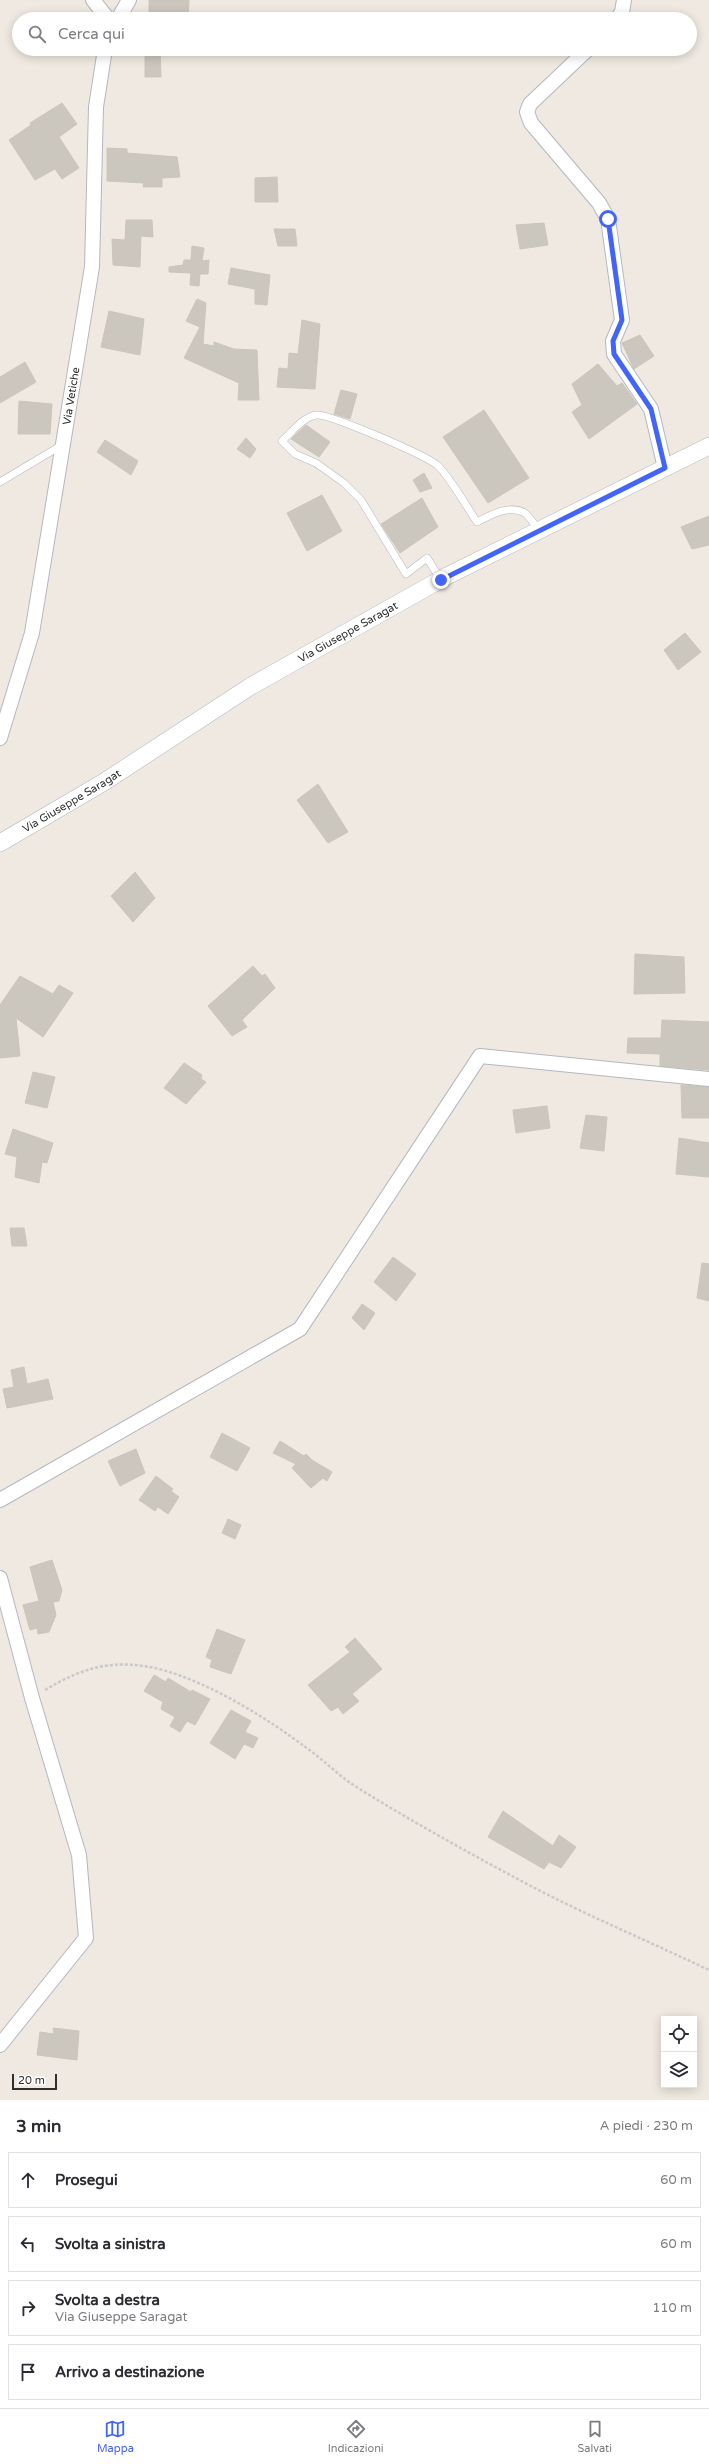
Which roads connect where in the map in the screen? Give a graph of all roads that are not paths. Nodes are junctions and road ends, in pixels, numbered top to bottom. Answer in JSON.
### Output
{"nodes":[{"id":1,"x":93,"y":0,"type":"edge"},
{"id":2,"x":128,"y":0,"type":"edge"},
{"id":3,"x":624,"y":0,"type":"edge"},
{"id":4,"x":102,"y":12,"type":"edge"},
{"id":5,"x":122,"y":12,"type":"edge"},
{"id":6,"x":622,"y":12,"type":"edge"},
{"id":7,"x":104,"y":56,"type":"edge"},
{"id":8,"x":581,"y":56,"type":"edge"},
{"id":9,"x":64,"y":444,"type":"junction"},
{"id":10,"x":709,"y":446,"type":"edge"},
{"id":11,"x":665,"y":468,"type":"junction"},
{"id":12,"x":0,"y":482,"type":"edge"},
{"id":13,"x":539,"y":531,"type":"junction"},
{"id":14,"x":441,"y":580,"type":"junction"},
{"id":15,"x":0,"y":738,"type":"edge"},
{"id":16,"x":0,"y":843,"type":"edge"},
{"id":17,"x":709,"y":1078,"type":"edge"},
{"id":18,"x":0,"y":1500,"type":"edge"},
{"id":19,"x":0,"y":1578,"type":"edge"},
{"id":20,"x":0,"y":2045,"type":"edge"}],
"edges":[{"from":1,"to":4,"type":"street"},
{"from":2,"to":5,"type":"street"},
{"from":3,"to":6,"type":"street"},
{"from":7,"to":9,"type":"street","name":"Via Vetiche"},
{"from":8,"to":11,"type":"street"},
{"from":9,"to":12,"type":"lane"},
{"from":9,"to":15,"type":"street","name":"Via Vetiche"},
{"from":10,"to":11,"type":"street","name":"Via Giuseppe Saragat"},
{"from":11,"to":13,"type":"street","name":"Via Giuseppe Saragat"},
{"from":13,"to":14,"type":"street","name":"Via Giuseppe Saragat"},
{"from":13,"to":14,"type":"lane"},
{"from":14,"to":16,"type":"street","name":"Via Giuseppe Saragat"},
{"from":17,"to":18,"type":"street"},
{"from":19,"to":20,"type":"street"}]}
